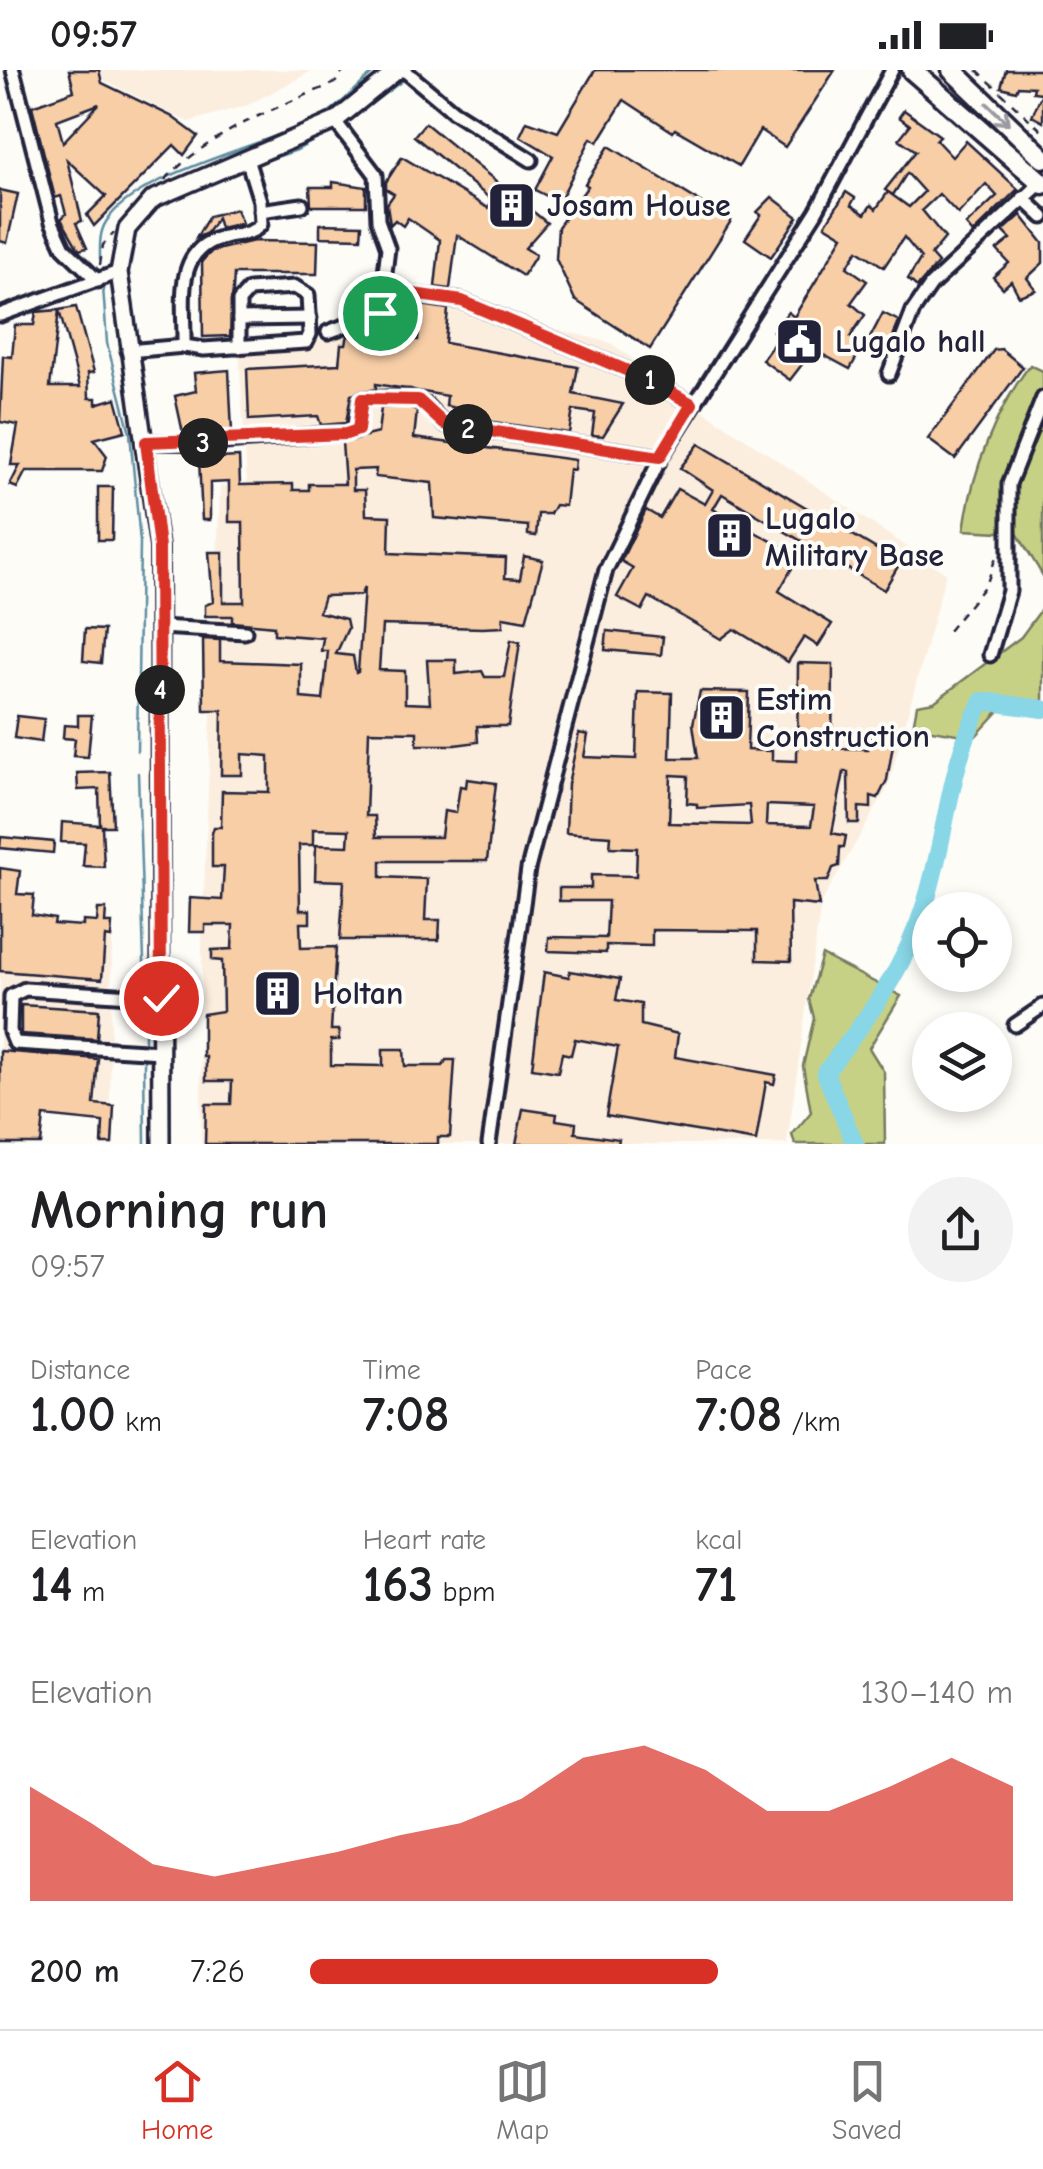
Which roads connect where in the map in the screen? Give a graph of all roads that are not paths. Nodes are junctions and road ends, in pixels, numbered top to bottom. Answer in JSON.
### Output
{"nodes":[{"id":1,"x":13,"y":70,"type":"edge"},
{"id":2,"x":401,"y":70,"type":"edge"},
{"id":3,"x":892,"y":70,"type":"edge"},
{"id":4,"x":912,"y":70,"type":"edge"},
{"id":5,"x":952,"y":70,"type":"edge"},
{"id":6,"x":335,"y":121,"type":"junction"},
{"id":7,"x":1043,"y":158,"type":"edge"},
{"id":8,"x":247,"y":159,"type":"junction"},
{"id":9,"x":531,"y":160,"type":"dead end"},
{"id":10,"x":1042,"y":183,"type":"edge"},
{"id":11,"x":1023,"y":198,"type":"junction"},
{"id":12,"x":302,"y":205,"type":"dead end"},
{"id":13,"x":260,"y":210,"type":"junction"},
{"id":14,"x":1043,"y":216,"type":"edge"},
{"id":15,"x":119,"y":272,"type":"junction"},
{"id":16,"x":98,"y":280,"type":"junction"},
{"id":17,"x":385,"y":290,"type":"junction"},
{"id":18,"x":0,"y":315,"type":"edge"},
{"id":19,"x":310,"y":318,"type":"junction"},
{"id":20,"x":239,"y":320,"type":"junction"},
{"id":21,"x":328,"y":332,"type":"dead end"},
{"id":22,"x":184,"y":346,"type":"junction"},
{"id":23,"x":239,"y":347,"type":"junction"},
{"id":24,"x":128,"y":351,"type":"junction"},
{"id":25,"x":889,"y":374,"type":"dead end"},
{"id":26,"x":1043,"y":398,"type":"edge"},
{"id":27,"x":692,"y":404,"type":"junction"},
{"id":28,"x":146,"y":442,"type":"junction"},
{"id":29,"x":660,"y":457,"type":"junction"},
{"id":30,"x":160,"y":627,"type":"junction"},
{"id":31,"x":245,"y":632,"type":"dead end"},
{"id":32,"x":990,"y":656,"type":"dead end"},
{"id":33,"x":161,"y":998,"type":"junction"},
{"id":34,"x":1043,"y":1006,"type":"edge"},
{"id":35,"x":1015,"y":1024,"type":"dead end"},
{"id":36,"x":161,"y":1052,"type":"junction"},
{"id":37,"x":161,"y":1144,"type":"edge"},
{"id":38,"x":488,"y":1144,"type":"edge"}],
"edges":[{"from":1,"to":16,"type":"street"},
{"from":2,"to":6,"type":"main road"},
{"from":2,"to":9,"type":"street"},
{"from":3,"to":27,"type":"street"},
{"from":4,"to":10,"type":"highway"},
{"from":5,"to":7,"type":"highway","one_way":true},
{"from":6,"to":8,"type":"main road"},
{"from":6,"to":17,"type":"street"},
{"from":8,"to":13,"type":"street"},
{"from":8,"to":15,"type":"main road"},
{"from":10,"to":11,"type":"street"},
{"from":11,"to":14,"type":"street"},
{"from":11,"to":25,"type":"street"},
{"from":12,"to":13,"type":"street"},
{"from":13,"to":22,"type":"street"},
{"from":15,"to":16,"type":"street"},
{"from":15,"to":24,"type":"main road"},
{"from":16,"to":18,"type":"street"},
{"from":17,"to":21,"type":"street"},
{"from":17,"to":27,"type":"street"},
{"from":19,"to":20,"type":"street"},
{"from":19,"to":20,"type":"street"},
{"from":19,"to":23,"type":"street"},
{"from":20,"to":23,"type":"street"},
{"from":22,"to":23,"type":"street"},
{"from":22,"to":24,"type":"street"},
{"from":24,"to":28,"type":"main road"},
{"from":26,"to":32,"type":"street"},
{"from":27,"to":29,"type":"street"},
{"from":28,"to":29,"type":"street"},
{"from":28,"to":30,"type":"main road"},
{"from":29,"to":38,"type":"street"},
{"from":30,"to":31,"type":"street"},
{"from":30,"to":33,"type":"main road"},
{"from":33,"to":36,"type":"main road"},
{"from":33,"to":36,"type":"street"},
{"from":34,"to":35,"type":"street"},
{"from":36,"to":37,"type":"main road"}]}
